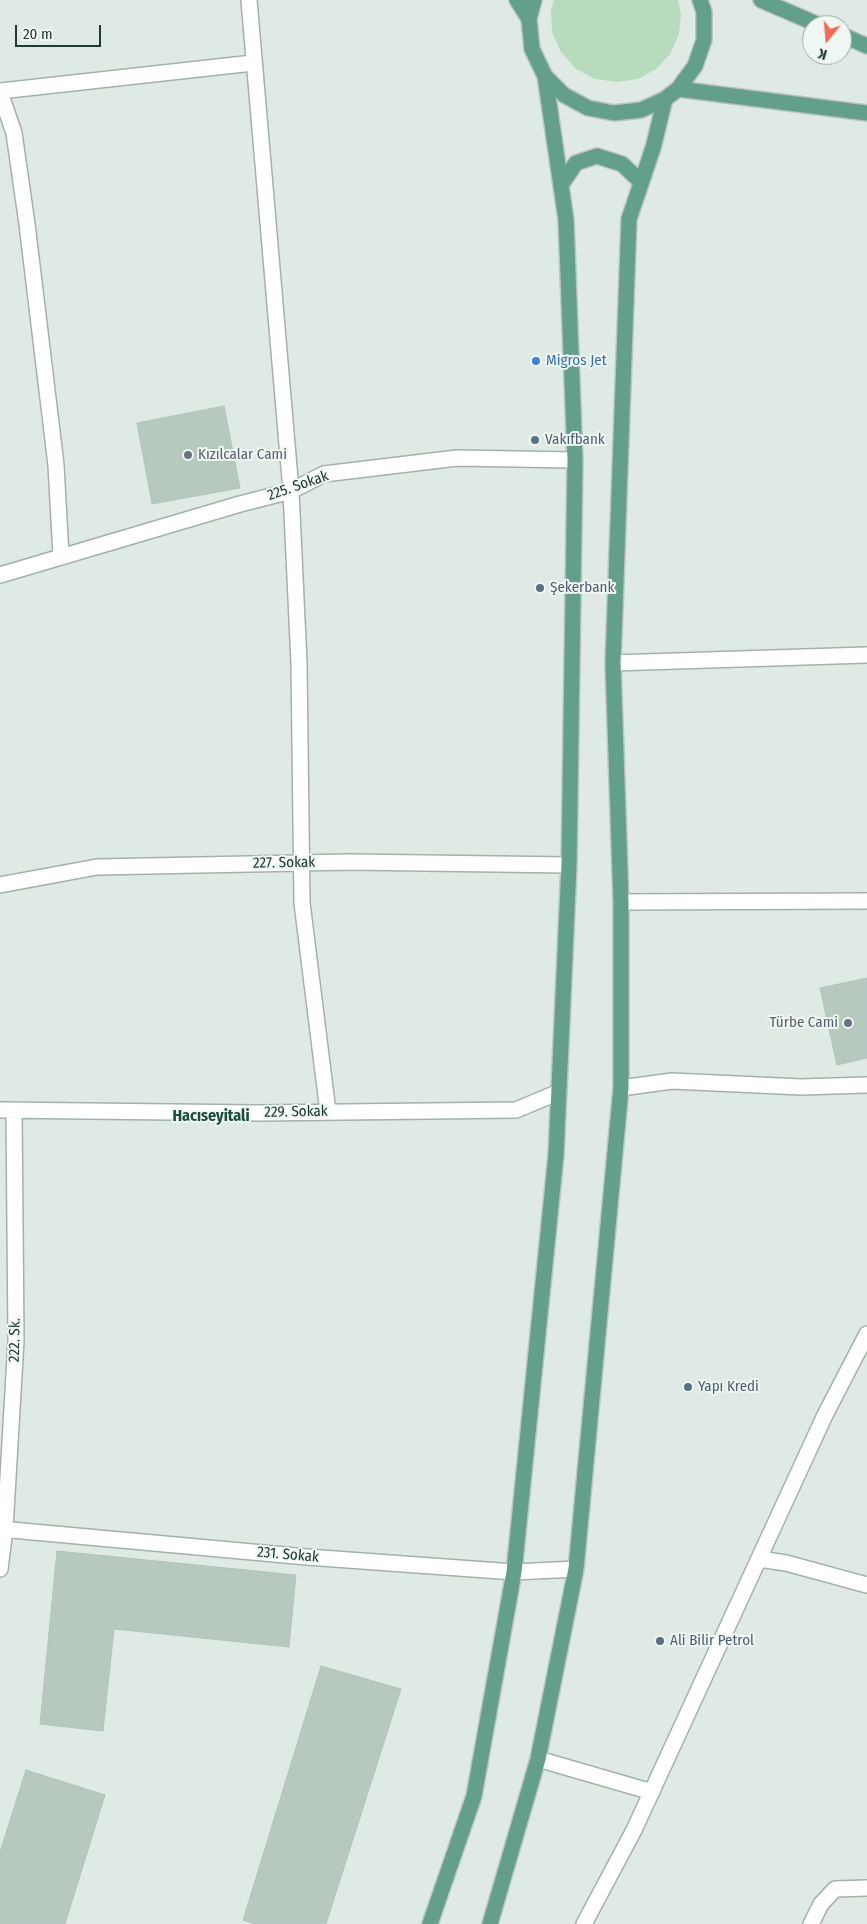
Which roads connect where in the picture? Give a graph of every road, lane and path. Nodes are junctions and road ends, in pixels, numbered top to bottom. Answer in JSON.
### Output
{"nodes":[{"id":1,"x":249,"y":0,"type":"edge"},
{"id":2,"x":517,"y":0,"type":"edge"},
{"id":3,"x":534,"y":0,"type":"edge"},
{"id":4,"x":700,"y":0,"type":"edge"},
{"id":5,"x":761,"y":0,"type":"edge"},
{"id":6,"x":802,"y":18,"type":"edge"},
{"id":7,"x":529,"y":19,"type":"junction"},
{"id":8,"x":852,"y":39,"type":"edge"},
{"id":9,"x":867,"y":46,"type":"edge"},
{"id":10,"x":253,"y":60,"type":"junction"},
{"id":11,"x":545,"y":76,"type":"junction"},
{"id":12,"x":0,"y":82,"type":"edge"},
{"id":13,"x":678,"y":89,"type":"junction"},
{"id":14,"x":0,"y":91,"type":"edge"},
{"id":15,"x":665,"y":99,"type":"junction"},
{"id":16,"x":867,"y":113,"type":"edge"},
{"id":17,"x":642,"y":182,"type":"junction"},
{"id":18,"x":561,"y":185,"type":"junction"},
{"id":19,"x":575,"y":460,"type":"junction"},
{"id":20,"x":291,"y":491,"type":"junction"},
{"id":21,"x":61,"y":556,"type":"junction"},
{"id":22,"x":0,"y":575,"type":"edge"},
{"id":23,"x":867,"y":655,"type":"edge"},
{"id":24,"x":613,"y":663,"type":"junction"},
{"id":25,"x":300,"y":862,"type":"junction"},
{"id":26,"x":569,"y":865,"type":"junction"},
{"id":27,"x":0,"y":885,"type":"edge"},
{"id":28,"x":621,"y":902,"type":"junction"},
{"id":29,"x":867,"y":902,"type":"edge"},
{"id":30,"x":867,"y":1086,"type":"edge"},
{"id":31,"x":621,"y":1088,"type":"junction"},
{"id":32,"x":559,"y":1092,"type":"junction"},
{"id":33,"x":7,"y":1110,"type":"edge"},
{"id":34,"x":328,"y":1112,"type":"junction"},
{"id":35,"x":867,"y":1334,"type":"edge"},
{"id":36,"x":2,"y":1529,"type":"edge"},
{"id":37,"x":759,"y":1559,"type":"junction"},
{"id":38,"x":0,"y":1569,"type":"edge"},
{"id":39,"x":576,"y":1569,"type":"junction"},
{"id":40,"x":514,"y":1572,"type":"junction"},
{"id":41,"x":867,"y":1585,"type":"edge"},
{"id":42,"x":538,"y":1759,"type":"junction"},
{"id":43,"x":652,"y":1792,"type":"junction"},
{"id":44,"x":867,"y":1888,"type":"edge"},
{"id":45,"x":430,"y":1924,"type":"edge"},
{"id":46,"x":490,"y":1924,"type":"edge"},
{"id":47,"x":584,"y":1924,"type":"edge"},
{"id":48,"x":811,"y":1924,"type":"edge"}],
"edges":[{"from":1,"to":10,"type":"street"},
{"from":2,"to":7,"type":"main road"},
{"from":3,"to":7,"type":"main road"},
{"from":4,"to":13,"type":"main road"},
{"from":5,"to":6,"type":"main road"},
{"from":7,"to":11,"type":"main road"},
{"from":8,"to":9,"type":"main road"},
{"from":10,"to":12,"type":"street"},
{"from":10,"to":14,"type":"street"},
{"from":10,"to":20,"type":"street"},
{"from":11,"to":15,"type":"main road"},
{"from":11,"to":18,"type":"main road"},
{"from":13,"to":15,"type":"main road"},
{"from":13,"to":16,"type":"main road"},
{"from":14,"to":21,"type":"street"},
{"from":15,"to":17,"type":"main road"},
{"from":17,"to":18,"type":"main road"},
{"from":17,"to":24,"type":"main road"},
{"from":18,"to":19,"type":"main road"},
{"from":19,"to":20,"type":"street","name":"225. Sokak"},
{"from":19,"to":26,"type":"main road"},
{"from":20,"to":21,"type":"street","name":"225. Sokak"},
{"from":20,"to":25,"type":"street"},
{"from":21,"to":22,"type":"street","name":"225. Sokak"},
{"from":23,"to":24,"type":"street"},
{"from":24,"to":28,"type":"main road"},
{"from":25,"to":26,"type":"street","name":"227. Sokak"},
{"from":25,"to":27,"type":"street","name":"227. Sokak"},
{"from":25,"to":34,"type":"street"},
{"from":26,"to":32,"type":"main road"},
{"from":28,"to":29,"type":"street"},
{"from":28,"to":31,"type":"main road"},
{"from":30,"to":31,"type":"street"},
{"from":31,"to":39,"type":"main road"},
{"from":32,"to":34,"type":"street","name":"229. Sokak"},
{"from":32,"to":40,"type":"main road"},
{"from":33,"to":34,"type":"street","name":"229. Sokak"},
{"from":33,"to":36,"type":"street","name":"222. Sk."},
{"from":35,"to":37,"type":"street"},
{"from":36,"to":38,"type":"street","name":"222. Sk."},
{"from":36,"to":40,"type":"street","name":"231. Sokak"},
{"from":37,"to":41,"type":"street"},
{"from":37,"to":43,"type":"street"},
{"from":39,"to":40,"type":"street","name":"231. Sokak"},
{"from":39,"to":42,"type":"main road"},
{"from":40,"to":45,"type":"main road"},
{"from":42,"to":43,"type":"street"},
{"from":42,"to":46,"type":"main road"},
{"from":43,"to":47,"type":"street"},
{"from":44,"to":48,"type":"street"}]}
